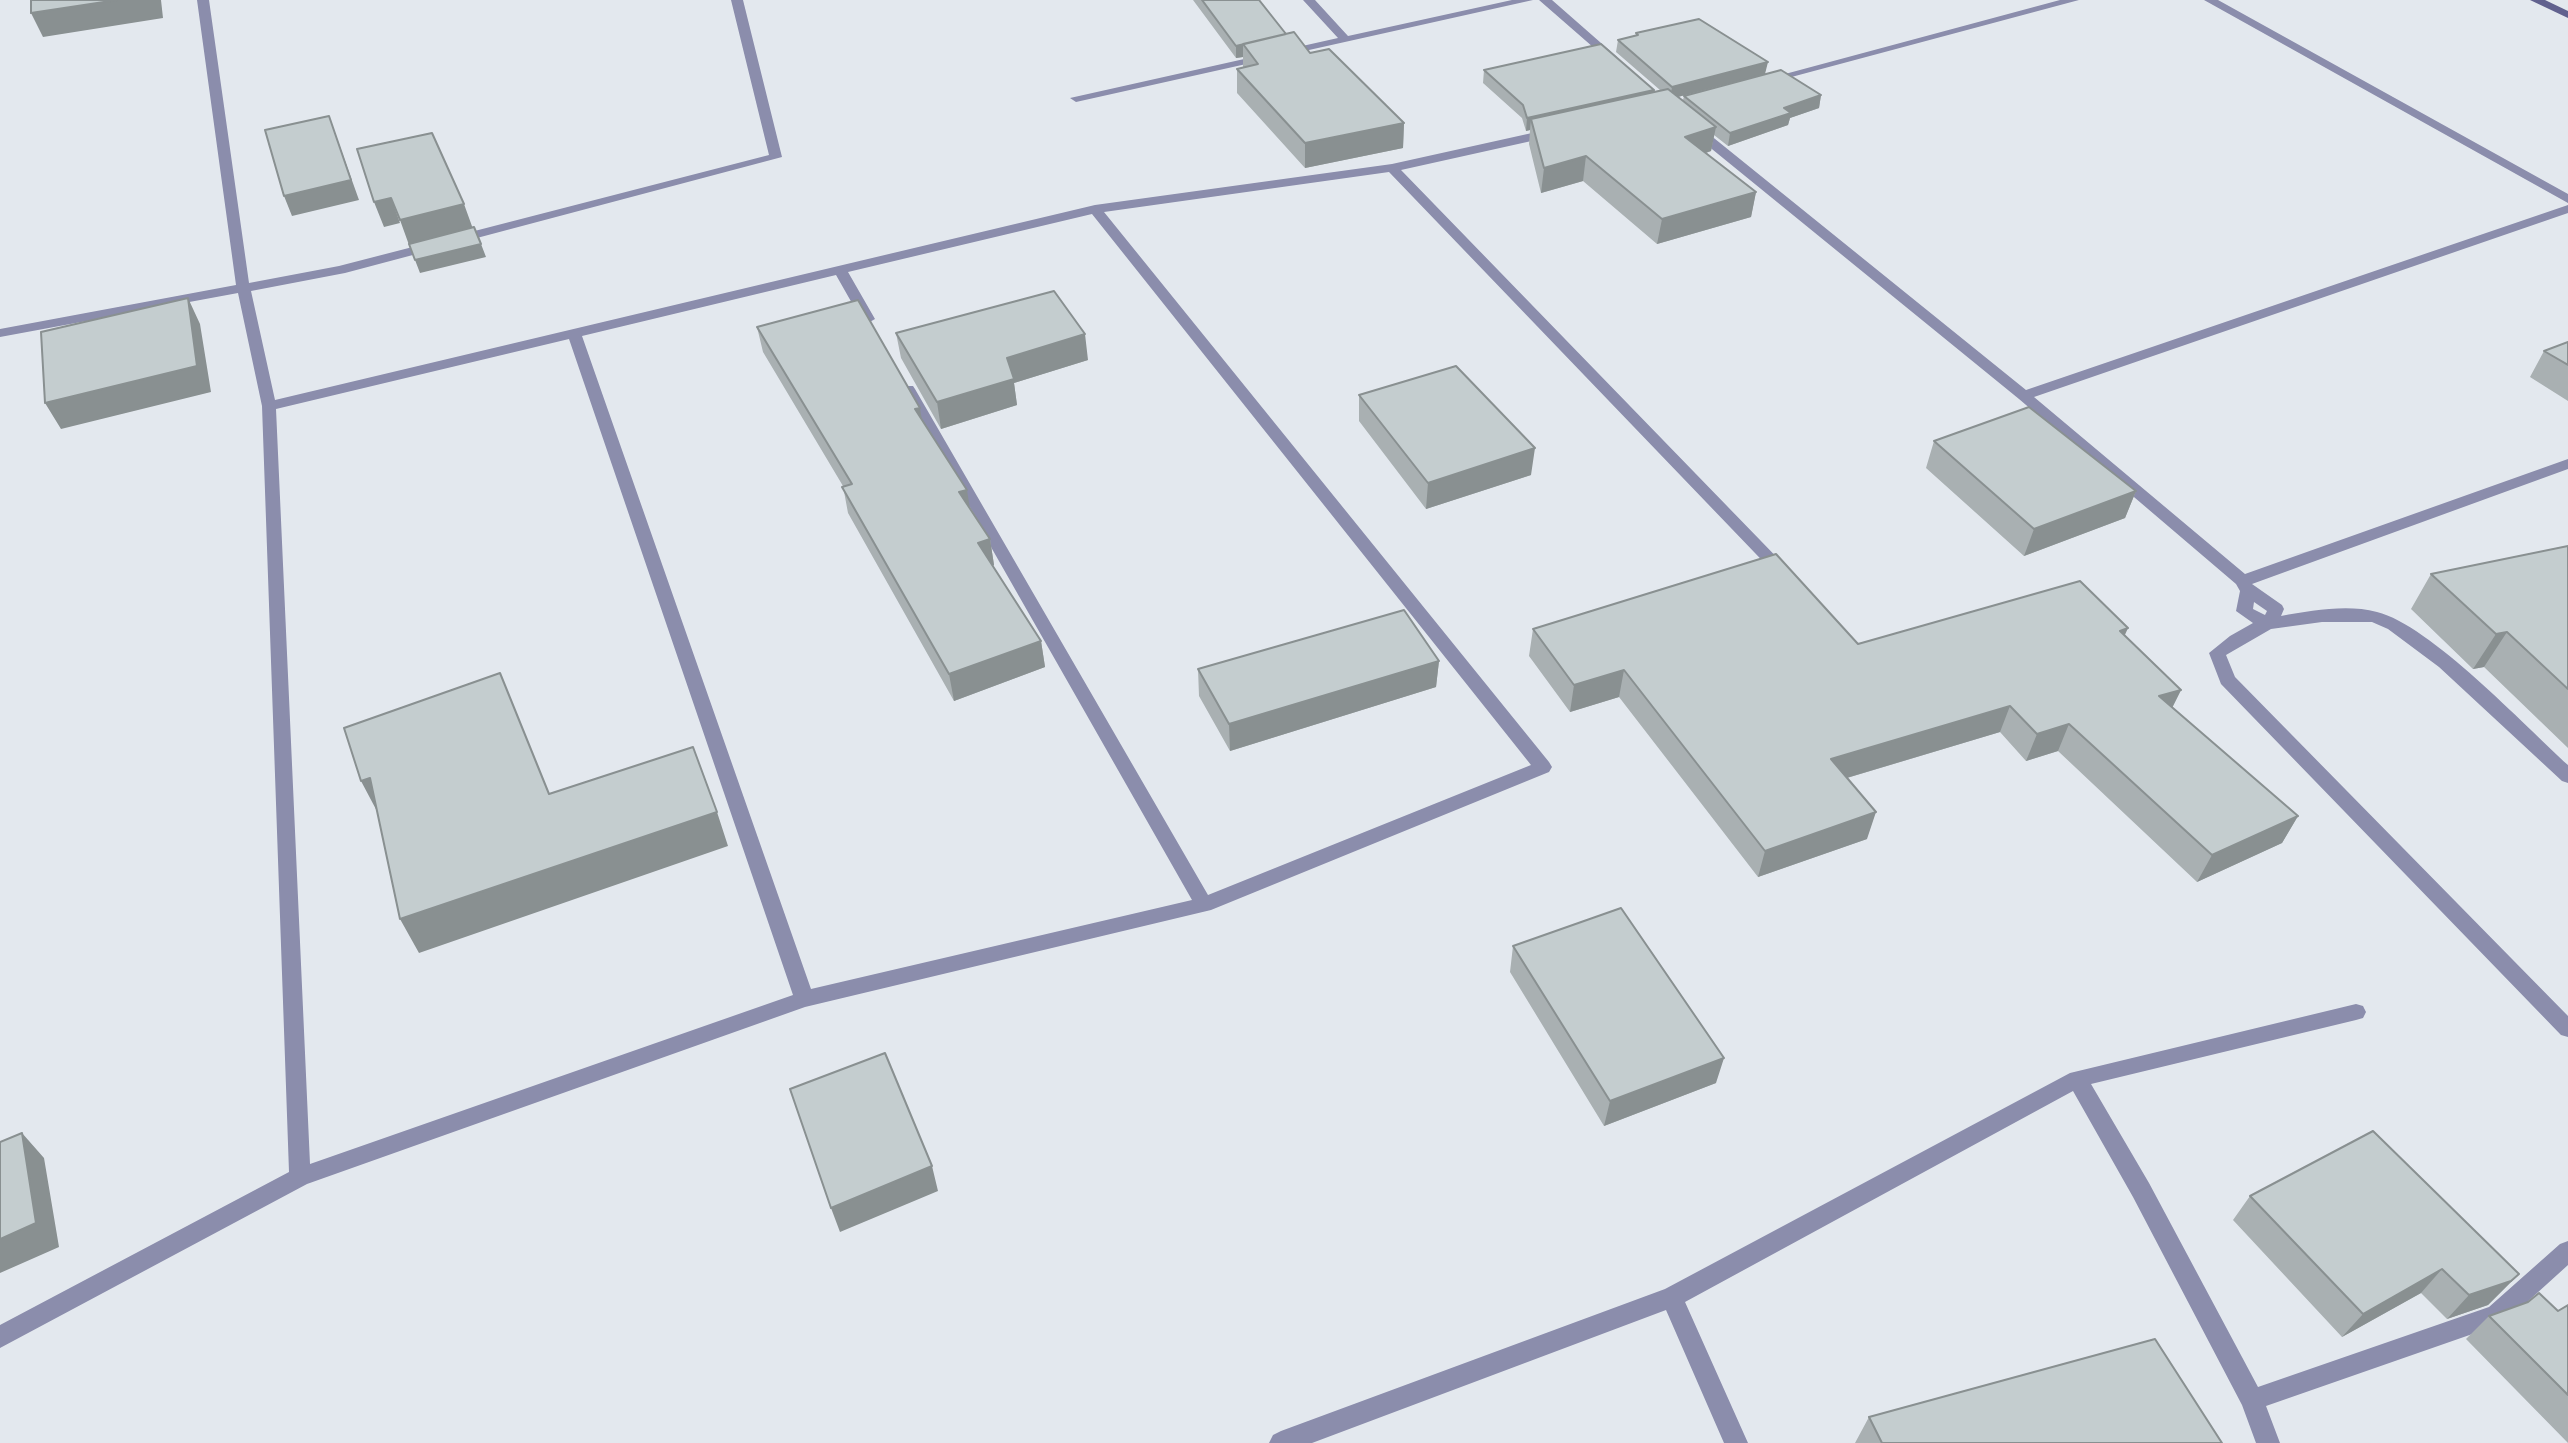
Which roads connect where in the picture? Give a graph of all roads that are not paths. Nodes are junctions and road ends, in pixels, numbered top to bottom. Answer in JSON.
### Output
{"nodes":[{"id":1,"x":202,"y":0,"type":"edge"},
{"id":2,"x":737,"y":0,"type":"edge"},
{"id":3,"x":1309,"y":0,"type":"edge"},
{"id":4,"x":1527,"y":0,"type":"edge"},
{"id":5,"x":1545,"y":0,"type":"edge"},
{"id":6,"x":2073,"y":0,"type":"edge"},
{"id":7,"x":2210,"y":0,"type":"edge"},
{"id":8,"x":2536,"y":0,"type":"edge"},
{"id":9,"x":2568,"y":15,"type":"edge"},
{"id":10,"x":1344,"y":38,"type":"junction"},
{"id":11,"x":1626,"y":71,"type":"edge"},
{"id":12,"x":1748,"y":85,"type":"edge"},
{"id":13,"x":1076,"y":98,"type":"dead end"},
{"id":14,"x":1678,"y":115,"type":"edge"},
{"id":15,"x":1562,"y":130,"type":"edge"},
{"id":16,"x":1392,"y":169,"type":"junction"},
{"id":17,"x":2568,"y":199,"type":"edge"},
{"id":18,"x":1095,"y":209,"type":"junction"},
{"id":19,"x":2568,"y":209,"type":"edge"},
{"id":20,"x":840,"y":269,"type":"junction"},
{"id":21,"x":243,"y":286,"type":"junction"},
{"id":22,"x":874,"y":329,"type":"edge"},
{"id":23,"x":574,"y":332,"type":"junction"},
{"id":24,"x":0,"y":333,"type":"edge"},
{"id":25,"x":902,"y":377,"type":"edge"},
{"id":26,"x":2024,"y":396,"type":"junction"},
{"id":27,"x":269,"y":406,"type":"junction"},
{"id":28,"x":2568,"y":464,"type":"edge"},
{"id":29,"x":2246,"y":586,"type":"junction"},
{"id":30,"x":1797,"y":587,"type":"edge"},
{"id":31,"x":2268,"y":624,"type":"junction"},
{"id":32,"x":2568,"y":776,"type":"edge"},
{"id":33,"x":1204,"y":905,"type":"junction"},
{"id":34,"x":804,"y":999,"type":"junction"},
{"id":35,"x":2357,"y":1012,"type":"dead end"},
{"id":36,"x":2568,"y":1029,"type":"edge"},
{"id":37,"x":2077,"y":1079,"type":"junction"},
{"id":38,"x":300,"y":1177,"type":"junction"},
{"id":39,"x":2568,"y":1251,"type":"edge"},
{"id":40,"x":1672,"y":1297,"type":"junction"},
{"id":41,"x":0,"y":1337,"type":"edge"},
{"id":42,"x":2252,"y":1400,"type":"junction"},
{"id":43,"x":1281,"y":1443,"type":"edge"},
{"id":44,"x":1736,"y":1443,"type":"edge"},
{"id":45,"x":2269,"y":1443,"type":"edge"}],
"edges":[{"from":1,"to":21,"type":"street"},
{"from":2,"to":21,"type":"street"},
{"from":3,"to":10,"type":"street"},
{"from":4,"to":10,"type":"street"},
{"from":5,"to":11,"type":"street"},
{"from":6,"to":12,"type":"street"},
{"from":7,"to":17,"type":"street"},
{"from":8,"to":9,"type":"street"},
{"from":10,"to":13,"type":"street"},
{"from":14,"to":26,"type":"street"},
{"from":15,"to":16,"type":"street"},
{"from":16,"to":18,"type":"street"},
{"from":16,"to":30,"type":"street"},
{"from":18,"to":20,"type":"street"},
{"from":18,"to":33,"type":"street"},
{"from":19,"to":26,"type":"street"},
{"from":20,"to":22,"type":"street"},
{"from":20,"to":23,"type":"street"},
{"from":21,"to":24,"type":"street"},
{"from":21,"to":27,"type":"street"},
{"from":23,"to":27,"type":"street"},
{"from":23,"to":34,"type":"street"},
{"from":25,"to":33,"type":"street"},
{"from":26,"to":29,"type":"street"},
{"from":27,"to":38,"type":"street"},
{"from":28,"to":29,"type":"street"},
{"from":29,"to":31,"type":"street"},
{"from":31,"to":32,"type":"street"},
{"from":31,"to":36,"type":"street"},
{"from":33,"to":34,"type":"street"},
{"from":34,"to":38,"type":"street"},
{"from":35,"to":37,"type":"street"},
{"from":37,"to":40,"type":"street"},
{"from":37,"to":42,"type":"street"},
{"from":38,"to":41,"type":"street"},
{"from":39,"to":42,"type":"street"},
{"from":40,"to":43,"type":"street"},
{"from":40,"to":44,"type":"street"},
{"from":42,"to":45,"type":"street"}]}
